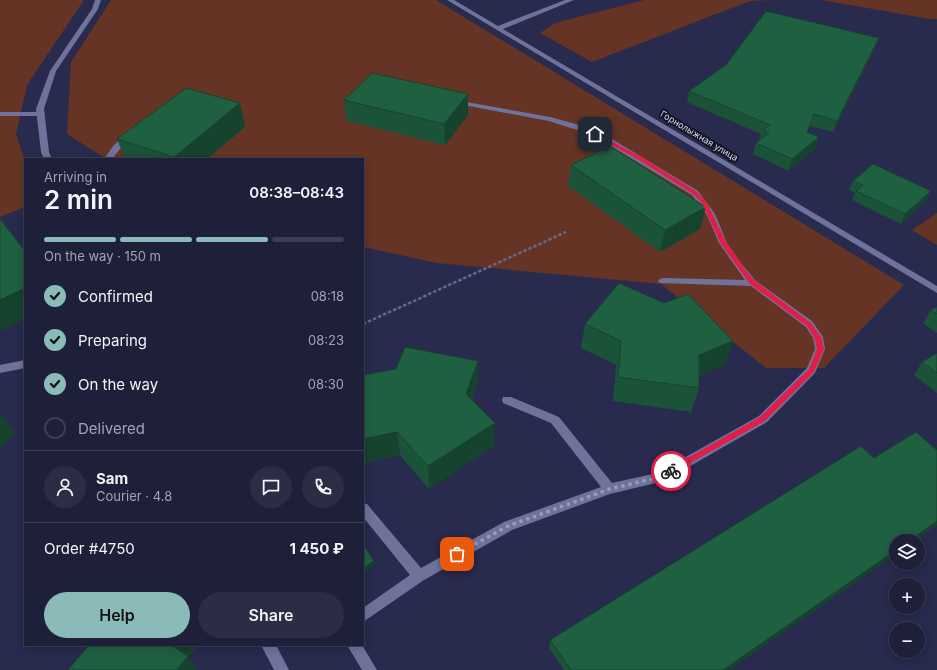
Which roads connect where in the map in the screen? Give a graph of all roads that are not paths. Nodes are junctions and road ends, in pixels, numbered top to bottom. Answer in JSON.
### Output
{"nodes":[{"id":1,"x":98,"y":0,"type":"edge"},
{"id":2,"x":450,"y":0,"type":"edge"},
{"id":3,"x":571,"y":0,"type":"edge"},
{"id":4,"x":499,"y":28,"type":"junction"},
{"id":5,"x":469,"y":104,"type":"dead end"},
{"id":6,"x":0,"y":114,"type":"edge"},
{"id":7,"x":41,"y":114,"type":"junction"},
{"id":8,"x":133,"y":133,"type":"edge"},
{"id":9,"x":48,"y":158,"type":"edge"},
{"id":10,"x":109,"y":158,"type":"edge"},
{"id":11,"x":663,"y":280,"type":"dead end"},
{"id":12,"x":752,"y":282,"type":"junction"},
{"id":13,"x":937,"y":290,"type":"edge"},
{"id":14,"x":24,"y":364,"type":"edge"},
{"id":15,"x":0,"y":369,"type":"edge"},
{"id":16,"x":507,"y":400,"type":"dead end"},
{"id":17,"x":610,"y":489,"type":"junction"},
{"id":18,"x":364,"y":509,"type":"edge"},
{"id":19,"x":418,"y":576,"type":"junction"},
{"id":20,"x":364,"y":615,"type":"edge"},
{"id":21,"x":269,"y":646,"type":"edge"},
{"id":22,"x":355,"y":646,"type":"edge"},
{"id":23,"x":282,"y":670,"type":"edge"},
{"id":24,"x":369,"y":670,"type":"edge"}],
"edges":[{"from":1,"to":7,"type":"street"},
{"from":2,"to":4,"type":"street","name":"Горнолыжная улица"},
{"from":3,"to":4,"type":"street"},
{"from":4,"to":13,"type":"street","name":"Горнолыжная улица"},
{"from":5,"to":12,"type":"street"},
{"from":6,"to":7,"type":"street"},
{"from":7,"to":9,"type":"street"},
{"from":8,"to":10,"type":"street"},
{"from":11,"to":12,"type":"street"},
{"from":12,"to":17,"type":"street"},
{"from":14,"to":15,"type":"street"},
{"from":16,"to":17,"type":"street"},
{"from":17,"to":19,"type":"street"},
{"from":18,"to":19,"type":"street"},
{"from":19,"to":20,"type":"street"},
{"from":21,"to":23,"type":"street"},
{"from":22,"to":24,"type":"street"}]}
